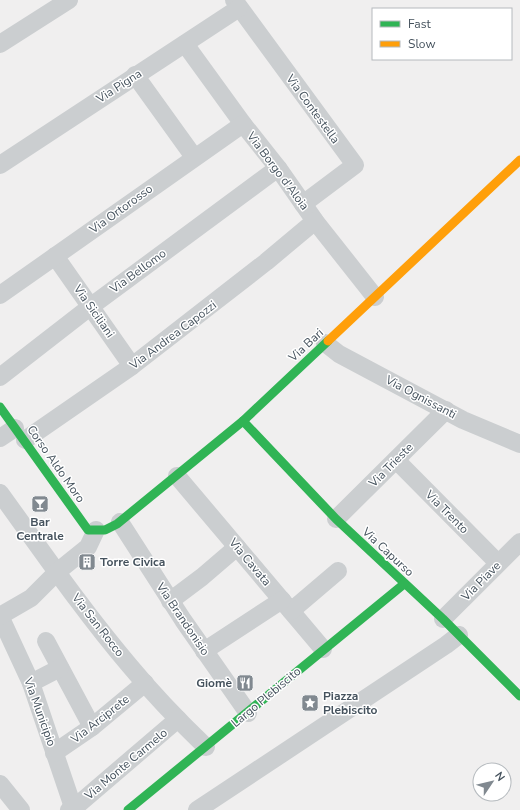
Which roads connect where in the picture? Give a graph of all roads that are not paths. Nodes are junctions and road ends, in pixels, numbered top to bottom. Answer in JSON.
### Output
{"nodes":[{"id":1,"x":69,"y":0,"type":"edge"},
{"id":2,"x":236,"y":4,"type":"edge"},
{"id":3,"x":0,"y":44,"type":"edge"},
{"id":4,"x":185,"y":44,"type":"junction"},
{"id":5,"x":135,"y":75,"type":"junction"},
{"id":6,"x":243,"y":124,"type":"junction"},
{"id":7,"x":194,"y":157,"type":"junction"},
{"id":8,"x":520,"y":160,"type":"edge"},
{"id":9,"x":0,"y":165,"type":"edge"},
{"id":10,"x":278,"y":168,"type":"junction"},
{"id":11,"x":303,"y":204,"type":"junction"},
{"id":12,"x":315,"y":221,"type":"junction"},
{"id":13,"x":55,"y":256,"type":"junction"},
{"id":14,"x":0,"y":295,"type":"edge"},
{"id":15,"x":375,"y":297,"type":"junction"},
{"id":16,"x":90,"y":307,"type":"junction"},
{"id":17,"x":325,"y":343,"type":"junction"},
{"id":18,"x":132,"y":366,"type":"junction"},
{"id":19,"x":0,"y":377,"type":"edge"},
{"id":20,"x":0,"y":407,"type":"edge"},
{"id":21,"x":446,"y":410,"type":"junction"},
{"id":22,"x":244,"y":421,"type":"junction"},
{"id":23,"x":20,"y":434,"type":"junction"},
{"id":24,"x":0,"y":438,"type":"edge"},
{"id":25,"x":520,"y":444,"type":"edge"},
{"id":26,"x":396,"y":460,"type":"junction"},
{"id":27,"x":177,"y":476,"type":"junction"},
{"id":28,"x":0,"y":493,"type":"edge"},
{"id":29,"x":5,"y":512,"type":"edge"},
{"id":30,"x":336,"y":520,"type":"junction"},
{"id":31,"x":120,"y":522,"type":"junction"},
{"id":32,"x":96,"y":530,"type":"junction"},
{"id":33,"x":520,"y":542,"type":"edge"},
{"id":34,"x":237,"y":547,"type":"junction"},
{"id":35,"x":498,"y":564,"type":"junction"},
{"id":36,"x":338,"y":571,"type":"dead end"},
{"id":37,"x":57,"y":572,"type":"junction"},
{"id":38,"x":404,"y":584,"type":"junction"},
{"id":39,"x":170,"y":601,"type":"junction"},
{"id":40,"x":287,"y":605,"type":"junction"},
{"id":41,"x":0,"y":616,"type":"edge"},
{"id":42,"x":443,"y":619,"type":"junction"},
{"id":43,"x":459,"y":635,"type":"junction"},
{"id":44,"x":46,"y":641,"type":"dead end"},
{"id":45,"x":323,"y":649,"type":"junction"},
{"id":46,"x":204,"y":651,"type":"junction"},
{"id":47,"x":60,"y":668,"type":"junction"},
{"id":48,"x":31,"y":683,"type":"junction"},
{"id":49,"x":145,"y":683,"type":"junction"},
{"id":50,"x":520,"y":696,"type":"edge"},
{"id":51,"x":248,"y":713,"type":"junction"},
{"id":52,"x":178,"y":719,"type":"junction"},
{"id":53,"x":92,"y":727,"type":"junction"},
{"id":54,"x":206,"y":747,"type":"junction"},
{"id":55,"x":54,"y":752,"type":"junction"},
{"id":56,"x":0,"y":784,"type":"edge"},
{"id":57,"x":72,"y":809,"type":"edge"},
{"id":58,"x":21,"y":810,"type":"edge"},
{"id":59,"x":128,"y":810,"type":"edge"},
{"id":60,"x":198,"y":810,"type":"edge"}],
"edges":[{"from":1,"to":3,"type":"street"},
{"from":2,"to":4,"type":"street","name":"Via Pigna"},
{"from":2,"to":11,"type":"street","name":"Via Contestella"},
{"from":4,"to":5,"type":"street","name":"Via Pigna"},
{"from":4,"to":6,"type":"street","name":"Via Borgo d'Aloia"},
{"from":5,"to":7,"type":"street"},
{"from":5,"to":9,"type":"street","name":"Via Pigna"},
{"from":6,"to":7,"type":"street","name":"Via Ortorosso"},
{"from":6,"to":10,"type":"street","name":"Via Borgo d'Aloia"},
{"from":7,"to":13,"type":"street","name":"Via Ortorosso"},
{"from":8,"to":15,"type":"street","name":"Via Bari"},
{"from":10,"to":11,"type":"street","name":"Via Borgo d'Aloia"},
{"from":10,"to":16,"type":"street","name":"Via Bellomo"},
{"from":11,"to":12,"type":"street","name":"Via Borgo d'Aloia"},
{"from":12,"to":15,"type":"street","name":"Via Borgo d'Aloia"},
{"from":12,"to":18,"type":"street","name":"Via Andrea Capozzi"},
{"from":13,"to":14,"type":"street","name":"Via Ortorosso"},
{"from":13,"to":16,"type":"street","name":"Via Siciliani"},
{"from":15,"to":17,"type":"street","name":"Via Bari"},
{"from":16,"to":18,"type":"street","name":"Via Siciliani"},
{"from":16,"to":19,"type":"street","name":"Via Bellomo"},
{"from":17,"to":21,"type":"street","name":"Via Ognissanti"},
{"from":17,"to":22,"type":"street","name":"Via Bari"},
{"from":18,"to":23,"type":"street","name":"Via Andrea Capozzi"},
{"from":20,"to":23,"type":"street","name":"Corso Aldo Moro"},
{"from":21,"to":25,"type":"street","name":"Via Ognissanti"},
{"from":21,"to":26,"type":"street","name":"Via Trieste"},
{"from":22,"to":27,"type":"street","name":"Via Bari"},
{"from":22,"to":30,"type":"street","name":"Via Capurso"},
{"from":23,"to":24,"type":"street","name":"Via Andrea Capozzi"},
{"from":23,"to":32,"type":"street","name":"Corso Aldo Moro"},
{"from":26,"to":30,"type":"street","name":"Via Trieste"},
{"from":26,"to":35,"type":"street","name":"Via Trento"},
{"from":27,"to":31,"type":"street","name":"Via Bari"},
{"from":27,"to":34,"type":"street","name":"Via Cavata"},
{"from":28,"to":29,"type":"street","name":"Via San Rocco"},
{"from":29,"to":37,"type":"street","name":"Via San Rocco"},
{"from":30,"to":38,"type":"street","name":"Via Capurso"},
{"from":31,"to":32,"type":"street","name":"Via Bari"},
{"from":31,"to":39,"type":"street","name":"Via Brandonisio"},
{"from":32,"to":37,"type":"street"},
{"from":33,"to":35,"type":"street","name":"Via Piave"},
{"from":34,"to":39,"type":"street"},
{"from":34,"to":40,"type":"street","name":"Via Cavata"},
{"from":35,"to":42,"type":"street","name":"Via Piave"},
{"from":36,"to":40,"type":"street"},
{"from":37,"to":41,"type":"street"},
{"from":37,"to":49,"type":"street","name":"Via San Rocco"},
{"from":38,"to":42,"type":"street","name":"Via Capurso"},
{"from":38,"to":45,"type":"street","name":"Largo Plebiscito"},
{"from":39,"to":46,"type":"street","name":"Via Brandonisio"},
{"from":40,"to":45,"type":"street","name":"Via Cavata"},
{"from":40,"to":46,"type":"street"},
{"from":41,"to":48,"type":"street","name":"Via Municipio"},
{"from":42,"to":43,"type":"street","name":"Via Capurso"},
{"from":43,"to":50,"type":"street","name":"Via Capurso"},
{"from":43,"to":60,"type":"street"},
{"from":44,"to":47,"type":"street"},
{"from":45,"to":51,"type":"street","name":"Largo Plebiscito"},
{"from":46,"to":51,"type":"street","name":"Via Brandonisio"},
{"from":47,"to":48,"type":"street"},
{"from":47,"to":53,"type":"street"},
{"from":48,"to":55,"type":"street","name":"Via Municipio"},
{"from":49,"to":52,"type":"street","name":"Via San Rocco"},
{"from":49,"to":53,"type":"street","name":"Via Arciprete"},
{"from":51,"to":54,"type":"street","name":"Largo Plebiscito"},
{"from":52,"to":54,"type":"street","name":"Via San Rocco"},
{"from":52,"to":57,"type":"street","name":"Via Monte Carmelo"},
{"from":53,"to":55,"type":"street","name":"Via Arciprete"},
{"from":54,"to":59,"type":"street","name":"Largo Plebiscito"},
{"from":55,"to":57,"type":"street","name":"Via Municipio"},
{"from":56,"to":58,"type":"street"}]}
